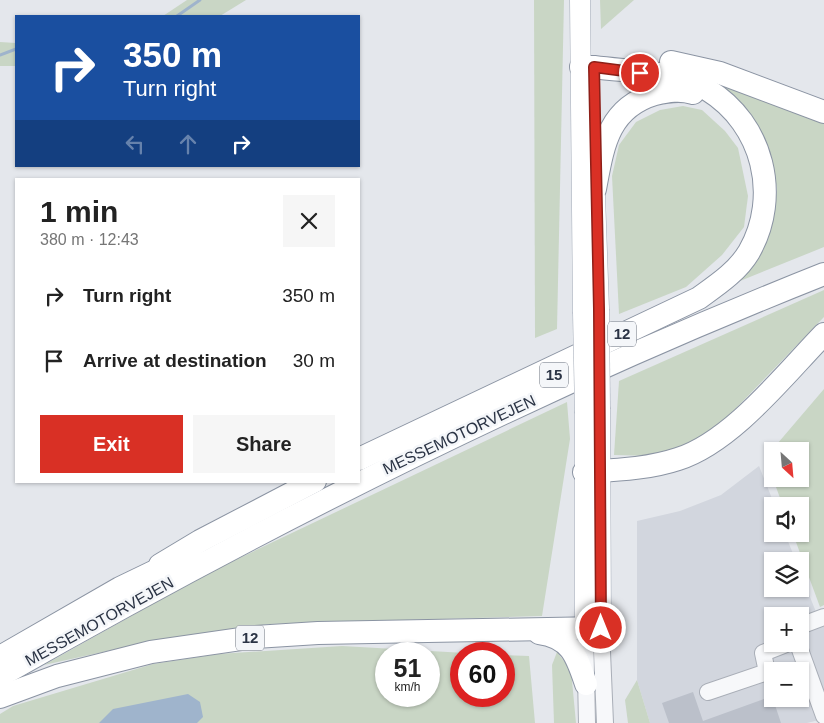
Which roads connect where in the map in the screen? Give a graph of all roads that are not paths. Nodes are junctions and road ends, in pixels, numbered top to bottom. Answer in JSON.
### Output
{"nodes":[{"id":1,"x":580,"y":0,"type":"edge"},
{"id":2,"x":593,"y":0,"type":"edge"},
{"id":3,"x":587,"y":60,"type":"junction"},
{"id":4,"x":824,"y":112,"type":"edge"},
{"id":5,"x":743,"y":124,"type":"junction"},
{"id":6,"x":595,"y":189,"type":"junction"},
{"id":7,"x":824,"y":257,"type":"edge"},
{"id":8,"x":824,"y":274,"type":"edge"},
{"id":9,"x":754,"y":293,"type":"junction"},
{"id":10,"x":591,"y":311,"type":"junction"},
{"id":11,"x":824,"y":334,"type":"edge"},
{"id":12,"x":360,"y":459,"type":"edge"},
{"id":13,"x":360,"y":468,"type":"edge"},
{"id":14,"x":592,"y":472,"type":"junction"},
{"id":15,"x":360,"y":481,"type":"edge"},
{"id":16,"x":311,"y":483,"type":"edge"},
{"id":17,"x":330,"y":483,"type":"edge"},
{"id":18,"x":357,"y":483,"type":"edge"},
{"id":19,"x":120,"y":588,"type":"junction"},
{"id":20,"x":824,"y":617,"type":"edge"},
{"id":21,"x":809,"y":623,"type":"edge"},
{"id":22,"x":593,"y":628,"type":"junction"},
{"id":23,"x":508,"y":630,"type":"junction"},
{"id":24,"x":766,"y":652,"type":"edge"},
{"id":25,"x":801,"y":652,"type":"edge"},
{"id":26,"x":0,"y":657,"type":"edge"},
{"id":27,"x":0,"y":676,"type":"edge"},
{"id":28,"x":586,"y":684,"type":"junction"},
{"id":29,"x":708,"y":692,"type":"dead end"},
{"id":30,"x":0,"y":697,"type":"edge"},
{"id":31,"x":824,"y":716,"type":"edge"},
{"id":32,"x":587,"y":723,"type":"edge"},
{"id":33,"x":605,"y":723,"type":"edge"}],
"edges":[{"from":1,"to":3,"type":"main road","number":"12"},
{"from":2,"to":3,"type":"main road","number":"12"},
{"from":3,"to":4,"type":"highway"},
{"from":3,"to":5,"type":"highway","number":"12"},
{"from":3,"to":6,"type":"main road","number":"12"},
{"from":3,"to":10,"type":"main road"},
{"from":5,"to":6,"type":"highway"},
{"from":5,"to":12,"type":"highway","number":"12"},
{"from":6,"to":10,"type":"main road","number":"12"},
{"from":7,"to":9,"type":"highway","name":"MESSEMOTORVEJEN","number":"15"},
{"from":8,"to":9,"type":"highway","name":"MESSEMOTORVEJEN","number":"15"},
{"from":9,"to":13,"type":"highway","name":"MESSEMOTORVEJEN","number":"15"},
{"from":9,"to":15,"type":"highway","name":"MESSEMOTORVEJEN","number":"15"},
{"from":10,"to":14,"type":"main road","number":"12","bridge":true},
{"from":11,"to":14,"type":"highway"},
{"from":14,"to":22,"type":"main road"},
{"from":16,"to":19,"type":"highway"},
{"from":17,"to":19,"type":"highway","name":"MESSEMOTORVEJEN"},
{"from":18,"to":27,"type":"highway","name":"MESSEMOTORVEJEN","number":"15"},
{"from":19,"to":26,"type":"highway","name":"MESSEMOTORVEJEN"},
{"from":20,"to":21,"type":"street"},
{"from":22,"to":23,"type":"highway","number":"12"},
{"from":22,"to":28,"type":"street"},
{"from":22,"to":33,"type":"street"},
{"from":23,"to":28,"type":"highway"},
{"from":23,"to":30,"type":"highway","number":"12"},
{"from":24,"to":29,"type":"street"},
{"from":25,"to":31,"type":"street"},
{"from":28,"to":32,"type":"street"}]}
